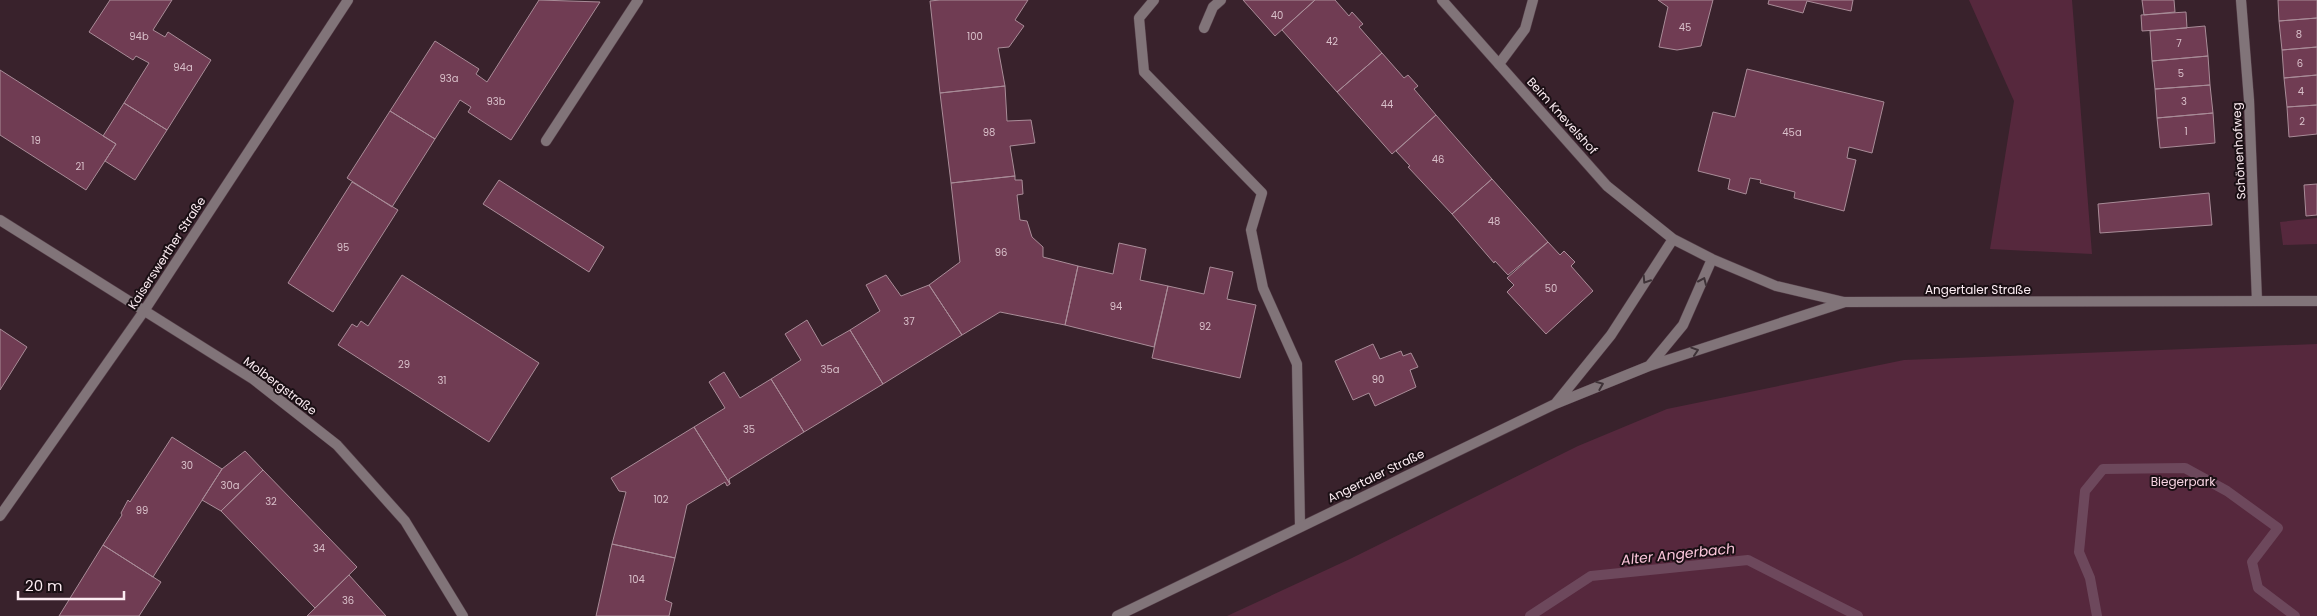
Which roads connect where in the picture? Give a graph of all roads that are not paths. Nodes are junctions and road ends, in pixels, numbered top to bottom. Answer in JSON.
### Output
{"nodes":[{"id":1,"x":348,"y":0,"type":"edge"},
{"id":2,"x":638,"y":0,"type":"edge"},
{"id":3,"x":1154,"y":0,"type":"edge"},
{"id":4,"x":1221,"y":0,"type":"edge"},
{"id":5,"x":1442,"y":0,"type":"edge"},
{"id":6,"x":1534,"y":0,"type":"edge"},
{"id":7,"x":2240,"y":0,"type":"edge"},
{"id":8,"x":1204,"y":28,"type":"dead end"},
{"id":9,"x":1499,"y":64,"type":"junction"},
{"id":10,"x":546,"y":141,"type":"dead end"},
{"id":11,"x":0,"y":220,"type":"edge"},
{"id":12,"x":1673,"y":239,"type":"junction"},
{"id":13,"x":1712,"y":259,"type":"junction"},
{"id":14,"x":2257,"y":301,"type":"junction"},
{"id":15,"x":2317,"y":301,"type":"edge"},
{"id":16,"x":1845,"y":302,"type":"junction"},
{"id":17,"x":144,"y":311,"type":"junction"},
{"id":18,"x":1649,"y":366,"type":"junction"},
{"id":19,"x":1555,"y":404,"type":"junction"},
{"id":20,"x":0,"y":516,"type":"edge"},
{"id":21,"x":1300,"y":526,"type":"junction"},
{"id":22,"x":463,"y":616,"type":"edge"},
{"id":23,"x":1117,"y":616,"type":"edge"}],
"edges":[{"from":1,"to":17,"type":"street","name":"Kaiserswerther Straße"},
{"from":2,"to":10,"type":"street"},
{"from":3,"to":21,"type":"street"},
{"from":4,"to":8,"type":"street"},
{"from":5,"to":9,"type":"street","name":"Beim Knevelshof"},
{"from":6,"to":9,"type":"street"},
{"from":7,"to":14,"type":"street","name":"Schönenhofweg"},
{"from":9,"to":12,"type":"street","name":"Beim Knevelshof"},
{"from":11,"to":17,"type":"street","name":"Molbergstraße"},
{"from":12,"to":13,"type":"street","name":"Beim Knevelshof"},
{"from":12,"to":19,"type":"street","one_way":true},
{"from":13,"to":16,"type":"street","name":"Beim Knevelshof"},
{"from":18,"to":13,"type":"street","name":"Angertaler Straße","one_way":true},
{"from":14,"to":15,"type":"street","name":"Angertaler Straße"},
{"from":14,"to":16,"type":"street","name":"Angertaler Straße"},
{"from":18,"to":16,"type":"street","name":"Angertaler Straße","one_way":true},
{"from":17,"to":20,"type":"street","name":"Kaiserswerther Straße"},
{"from":17,"to":22,"type":"street","name":"Molbergstraße"},
{"from":19,"to":18,"type":"street","name":"Angertaler Straße","one_way":true},
{"from":19,"to":21,"type":"street","name":"Angertaler Straße"},
{"from":21,"to":23,"type":"street","name":"Angertaler Straße"}]}
